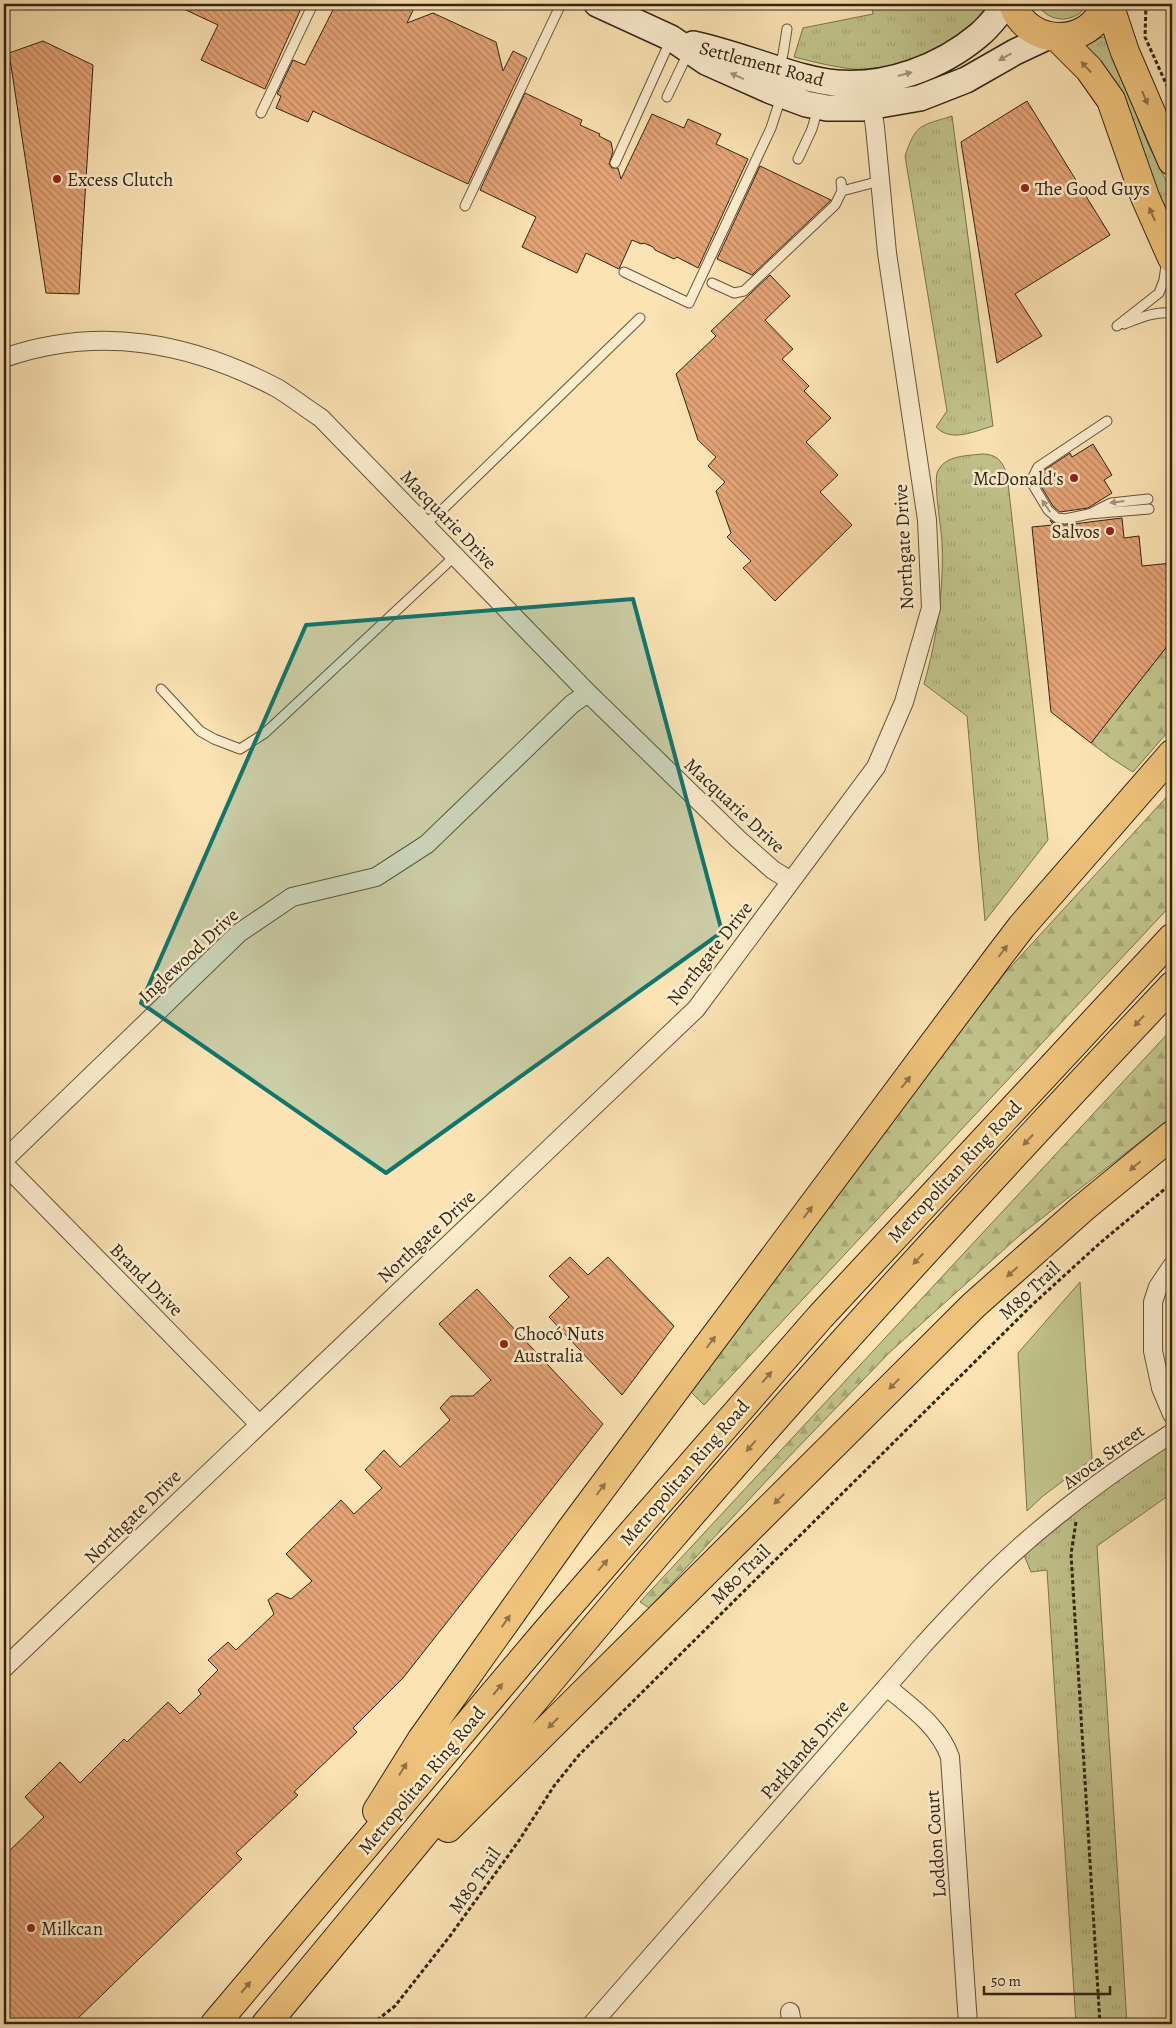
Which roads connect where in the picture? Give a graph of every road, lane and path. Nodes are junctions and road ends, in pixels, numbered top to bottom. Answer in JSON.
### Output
{"nodes":[{"id":1,"x":313,"y":4,"type":"edge"},
{"id":2,"x":561,"y":4,"type":"edge"},
{"id":3,"x":597,"y":4,"type":"edge"},
{"id":4,"x":1007,"y":4,"type":"edge"},
{"id":5,"x":1013,"y":4,"type":"edge"},
{"id":6,"x":1107,"y":4,"type":"edge"},
{"id":7,"x":1146,"y":4,"type":"edge"},
{"id":8,"x":787,"y":29,"type":"dead end"},
{"id":9,"x":1053,"y":37,"type":"junction"},
{"id":10,"x":684,"y":44,"type":"junction"},
{"id":11,"x":780,"y":82,"type":"junction"},
{"id":12,"x":867,"y":82,"type":"junction"},
{"id":13,"x":822,"y":89,"type":"junction"},
{"id":14,"x":667,"y":96,"type":"dead end"},
{"id":15,"x":1172,"y":97,"type":"edge"},
{"id":16,"x":872,"y":106,"type":"junction"},
{"id":17,"x":261,"y":113,"type":"dead end"},
{"id":18,"x":1169,"y":150,"type":"edge"},
{"id":19,"x":798,"y":159,"type":"dead end"},
{"id":20,"x":614,"y":163,"type":"dead end"},
{"id":21,"x":880,"y":181,"type":"junction"},
{"id":22,"x":465,"y":206,"type":"dead end"},
{"id":23,"x":1170,"y":253,"type":"edge"},
{"id":24,"x":624,"y":272,"type":"dead end"},
{"id":25,"x":712,"y":283,"type":"dead end"},
{"id":26,"x":1172,"y":313,"type":"edge"},
{"id":27,"x":640,"y":318,"type":"dead end"},
{"id":28,"x":4,"y":358,"type":"edge"},
{"id":29,"x":1107,"y":421,"type":"dead end"},
{"id":30,"x":1148,"y":498,"type":"dead end"},
{"id":31,"x":1149,"y":509,"type":"dead end"},
{"id":32,"x":1089,"y":514,"type":"junction"},
{"id":33,"x":425,"y":524,"type":"junction"},
{"id":34,"x":454,"y":556,"type":"junction"},
{"id":35,"x":161,"y":689,"type":"dead end"},
{"id":36,"x":588,"y":693,"type":"junction"},
{"id":37,"x":1172,"y":754,"type":"edge"},
{"id":38,"x":791,"y":881,"type":"junction"},
{"id":39,"x":1172,"y":938,"type":"edge"},
{"id":40,"x":1172,"y":986,"type":"edge"},
{"id":41,"x":1172,"y":1135,"type":"edge"},
{"id":42,"x":4,"y":1160,"type":"edge"},
{"id":43,"x":4,"y":1164,"type":"edge"},
{"id":44,"x":1172,"y":1183,"type":"edge"},
{"id":45,"x":1172,"y":1266,"type":"edge"},
{"id":46,"x":1172,"y":1414,"type":"edge"},
{"id":47,"x":259,"y":1424,"type":"junction"},
{"id":48,"x":1172,"y":1433,"type":"edge"},
{"id":49,"x":1079,"y":1499,"type":"junction"},
{"id":50,"x":1060,"y":1514,"type":"joint"},
{"id":51,"x":4,"y":1668,"type":"edge"},
{"id":52,"x":886,"y":1687,"type":"junction"},
{"id":53,"x":321,"y":1899,"type":"junction"},
{"id":54,"x":360,"y":1912,"type":"junction"},
{"id":55,"x":215,"y":2024,"type":"edge"},
{"id":56,"x":266,"y":2024,"type":"edge"},
{"id":57,"x":372,"y":2024,"type":"edge"},
{"id":58,"x":592,"y":2024,"type":"edge"},
{"id":59,"x":968,"y":2024,"type":"edge"},
{"id":60,"x":1100,"y":2024,"type":"edge"}],
"edges":[{"from":1,"to":17,"type":"lane"},
{"from":2,"to":22,"type":"lane"},
{"from":3,"to":10,"type":"main road","name":"Settlement Road"},
{"from":12,"to":4,"type":"main road","name":"Settlement Road","one_way":true},
{"from":5,"to":9,"type":"main road"},
{"from":6,"to":9,"type":"main road"},
{"from":6,"to":18,"type":"main road","one_way":true},
{"from":7,"to":15,"type":"path"},
{"from":8,"to":11,"type":"lane"},
{"from":9,"to":16,"type":"main road","name":"Settlement Road","one_way":true},
{"from":23,"to":9,"type":"main road","one_way":true},
{"from":10,"to":11,"type":"main road","name":"Settlement Road"},
{"from":10,"to":14,"type":"lane"},
{"from":10,"to":20,"type":"lane"},
{"from":11,"to":13,"type":"main road","name":"Settlement Road"},
{"from":11,"to":16,"type":"main road","name":"Settlement Road"},
{"from":11,"to":24,"type":"lane"},
{"from":12,"to":13,"type":"main road","name":"Settlement Road"},
{"from":12,"to":16,"type":"street","name":"Northgate Drive"},
{"from":13,"to":19,"type":"lane"},
{"from":16,"to":21,"type":"street","name":"Northgate Drive"},
{"from":21,"to":25,"type":"lane"},
{"from":21,"to":38,"type":"street","name":"Northgate Drive"},
{"from":23,"to":26,"type":"lane"},
{"from":27,"to":33,"type":"lane"},
{"from":28,"to":33,"type":"street","name":"Macquarie Drive"},
{"from":32,"to":29,"type":"lane","one_way":true},
{"from":30,"to":32,"type":"lane","one_way":true},
{"from":31,"to":32,"type":"lane"},
{"from":33,"to":34,"type":"street","name":"Macquarie Drive"},
{"from":34,"to":35,"type":"lane"},
{"from":34,"to":36,"type":"street","name":"Macquarie Drive"},
{"from":36,"to":38,"type":"street","name":"Macquarie Drive"},
{"from":36,"to":42,"type":"street","name":"Inglewood Drive"},
{"from":53,"to":37,"type":"main road","one_way":true},
{"from":38,"to":47,"type":"street","name":"Northgate Drive"},
{"from":53,"to":39,"type":"main road","name":"Metropolitan Ring Road","one_way":true},
{"from":40,"to":54,"type":"main road","name":"Metropolitan Ring Road","one_way":true},
{"from":41,"to":54,"type":"main road","one_way":true},
{"from":43,"to":47,"type":"street","name":"Brand Drive"},
{"from":44,"to":57,"type":"path","name":"M80 Trail"},
{"from":45,"to":46,"type":"street"},
{"from":47,"to":51,"type":"street","name":"Northgate Drive"},
{"from":48,"to":49,"type":"street","name":"Avoca Street"},
{"from":49,"to":50,"type":"street","name":"Avoca Street"},
{"from":49,"to":60,"type":"path"},
{"from":50,"to":52,"type":"street","name":"Parklands Drive"},
{"from":52,"to":58,"type":"street","name":"Parklands Drive"},
{"from":52,"to":59,"type":"street","name":"Loddon Court"},
{"from":55,"to":53,"type":"main road","name":"Metropolitan Ring Road","one_way":true},
{"from":54,"to":56,"type":"main road","name":"Metropolitan Ring Road"}]}
